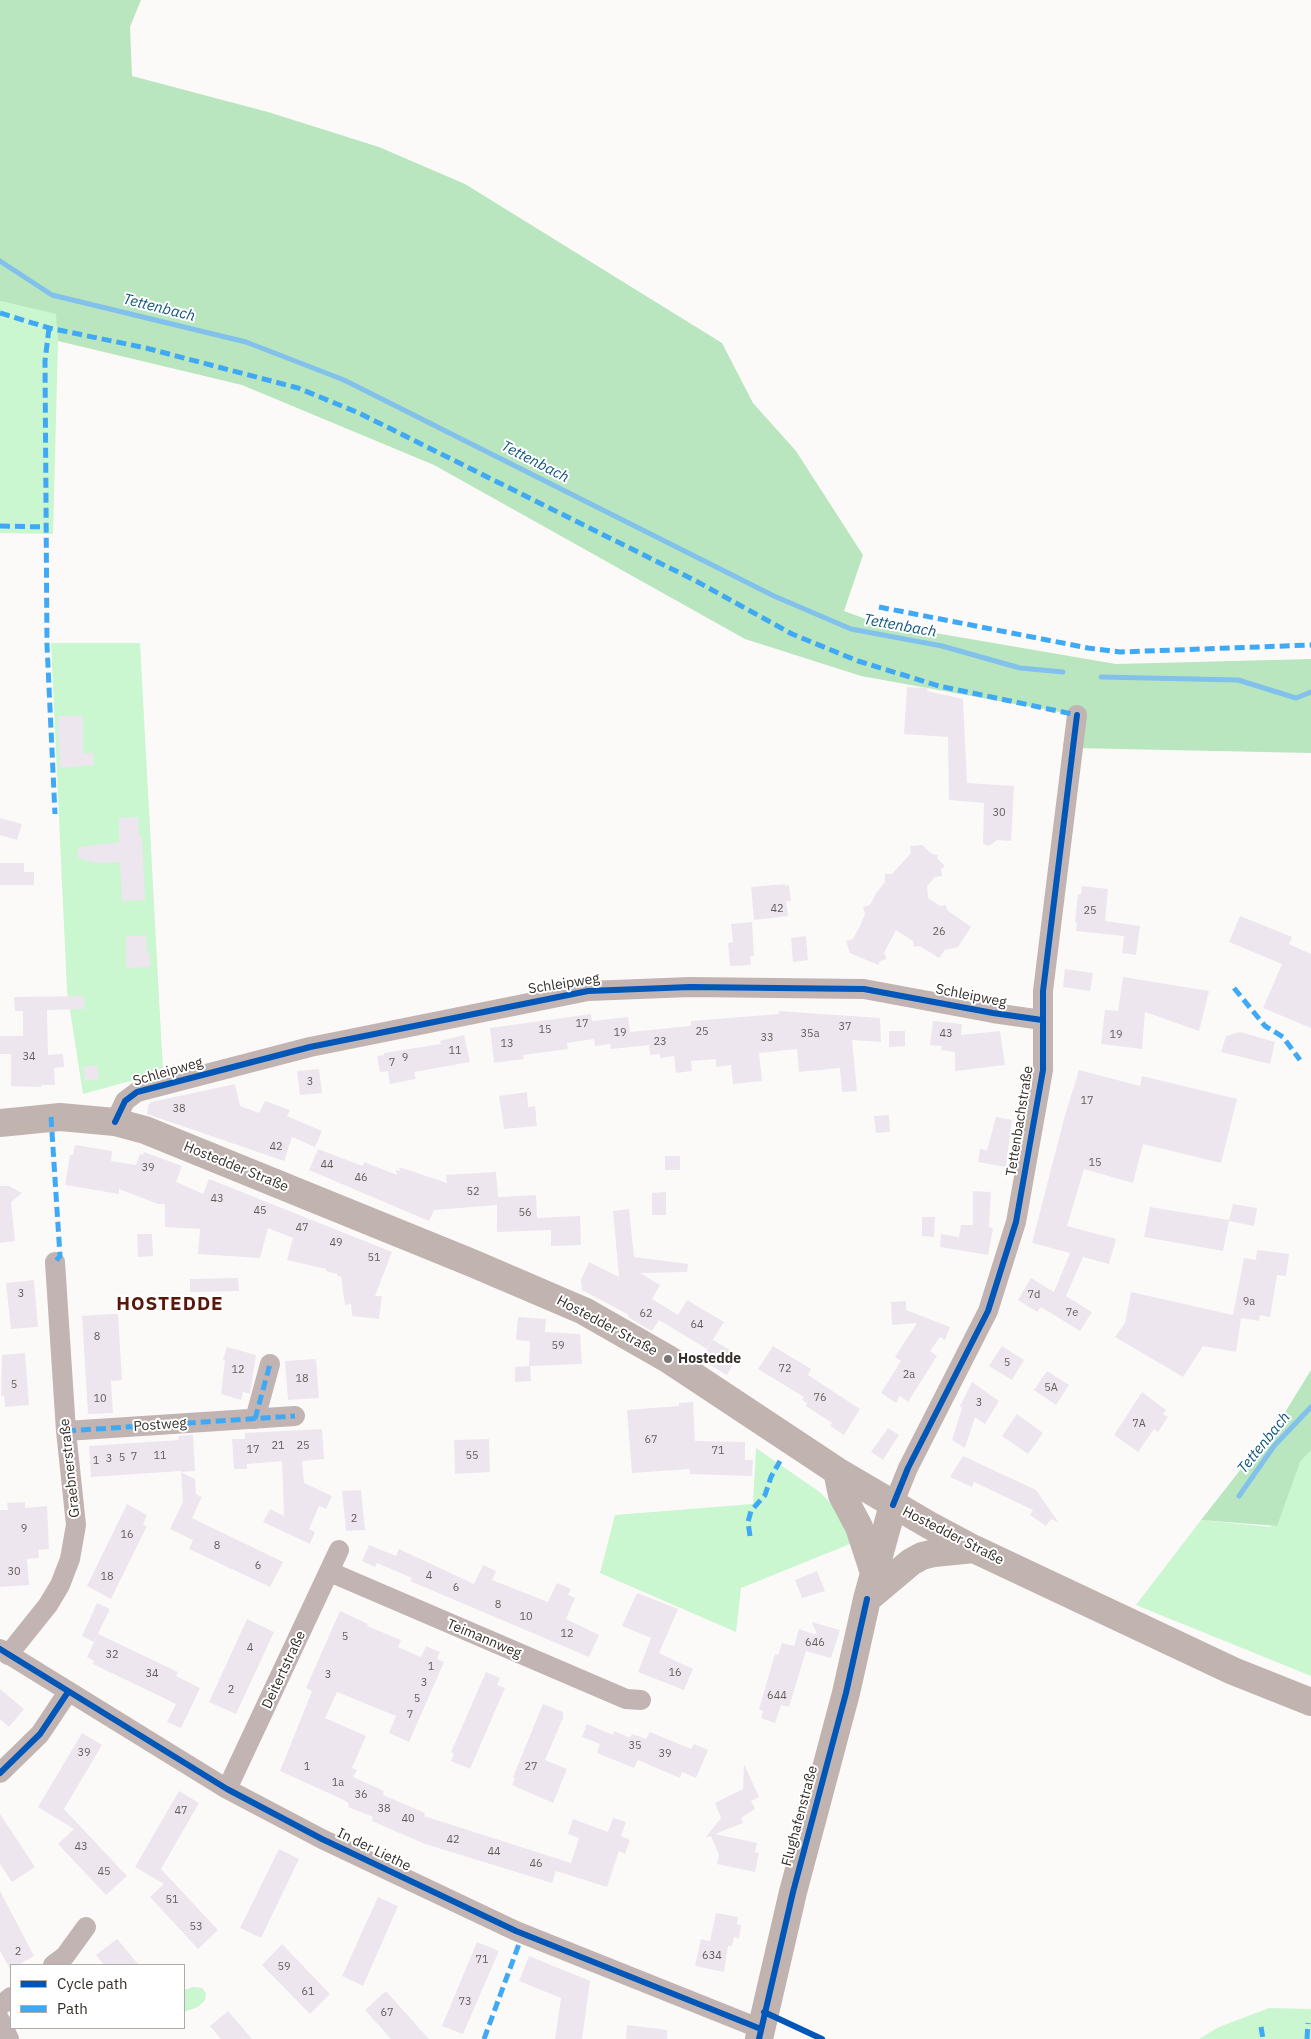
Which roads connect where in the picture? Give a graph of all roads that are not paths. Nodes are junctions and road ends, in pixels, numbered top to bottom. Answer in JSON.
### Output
{"nodes":[{"id":1,"x":1076,"y":715,"type":"dead end"},
{"id":2,"x":1042,"y":1020,"type":"junction"},
{"id":3,"x":115,"y":1122,"type":"junction"},
{"id":4,"x":0,"y":1123,"type":"edge"},
{"id":5,"x":56,"y":1262,"type":"dead end"},
{"id":6,"x":270,"y":1364,"type":"dead end"},
{"id":7,"x":295,"y":1416,"type":"dead end"},
{"id":8,"x":255,"y":1419,"type":"junction"},
{"id":9,"x":66,"y":1431,"type":"junction"},
{"id":10,"x":837,"y":1471,"type":"junction"},
{"id":11,"x":893,"y":1505,"type":"junction"},
{"id":12,"x":974,"y":1549,"type":"junction"},
{"id":13,"x":339,"y":1550,"type":"dead end"},
{"id":14,"x":330,"y":1572,"type":"junction"},
{"id":15,"x":874,"y":1573,"type":"junction"},
{"id":16,"x":867,"y":1599,"type":"junction"},
{"id":17,"x":4,"y":1652,"type":"edge"},
{"id":18,"x":68,"y":1692,"type":"junction"},
{"id":19,"x":640,"y":1700,"type":"dead end"},
{"id":20,"x":1311,"y":1702,"type":"edge"},
{"id":21,"x":0,"y":1773,"type":"edge"},
{"id":22,"x":227,"y":1789,"type":"junction"},
{"id":23,"x":86,"y":1927,"type":"dead end"},
{"id":24,"x":54,"y":1964,"type":"edge"},
{"id":25,"x":0,"y":2020,"type":"edge"},
{"id":26,"x":760,"y":2034,"type":"edge"},
{"id":27,"x":9,"y":2039,"type":"edge"}],
"edges":[{"from":1,"to":2,"type":"street","name":"Tettenbachstraße"},
{"from":2,"to":3,"type":"street","name":"Schleipweg"},
{"from":2,"to":11,"type":"street","name":"Tettenbachstraße"},
{"from":3,"to":4,"type":"main road","name":"Hostedder Straße"},
{"from":3,"to":10,"type":"main road","name":"Hostedder Straße"},
{"from":5,"to":9,"type":"street","name":"Graebnerstraße"},
{"from":6,"to":8,"type":"street"},
{"from":7,"to":8,"type":"street","name":"Postweg"},
{"from":8,"to":9,"type":"street","name":"Postweg"},
{"from":9,"to":17,"type":"street","name":"Graebnerstraße"},
{"from":10,"to":11,"type":"main road","name":"Hostedder Straße"},
{"from":10,"to":15,"type":"main road"},
{"from":11,"to":12,"type":"main road","name":"Hostedder Straße"},
{"from":11,"to":15,"type":"main road","name":"Flughafenstraße"},
{"from":12,"to":16,"type":"main road"},
{"from":12,"to":20,"type":"main road","name":"Hostedder Straße"},
{"from":13,"to":14,"type":"street","name":"Deitertstraße"},
{"from":14,"to":19,"type":"street","name":"Teimannweg"},
{"from":14,"to":22,"type":"street","name":"Deitertstraße"},
{"from":15,"to":16,"type":"main road","name":"Flughafenstraße"},
{"from":16,"to":26,"type":"main road","name":"Flughafenstraße"},
{"from":17,"to":18,"type":"street","name":"In der Liethe"},
{"from":18,"to":21,"type":"street"},
{"from":18,"to":22,"type":"street","name":"In der Liethe"},
{"from":22,"to":26,"type":"street","name":"In der Liethe"},
{"from":23,"to":24,"type":"street"},
{"from":25,"to":27,"type":"street"}]}
